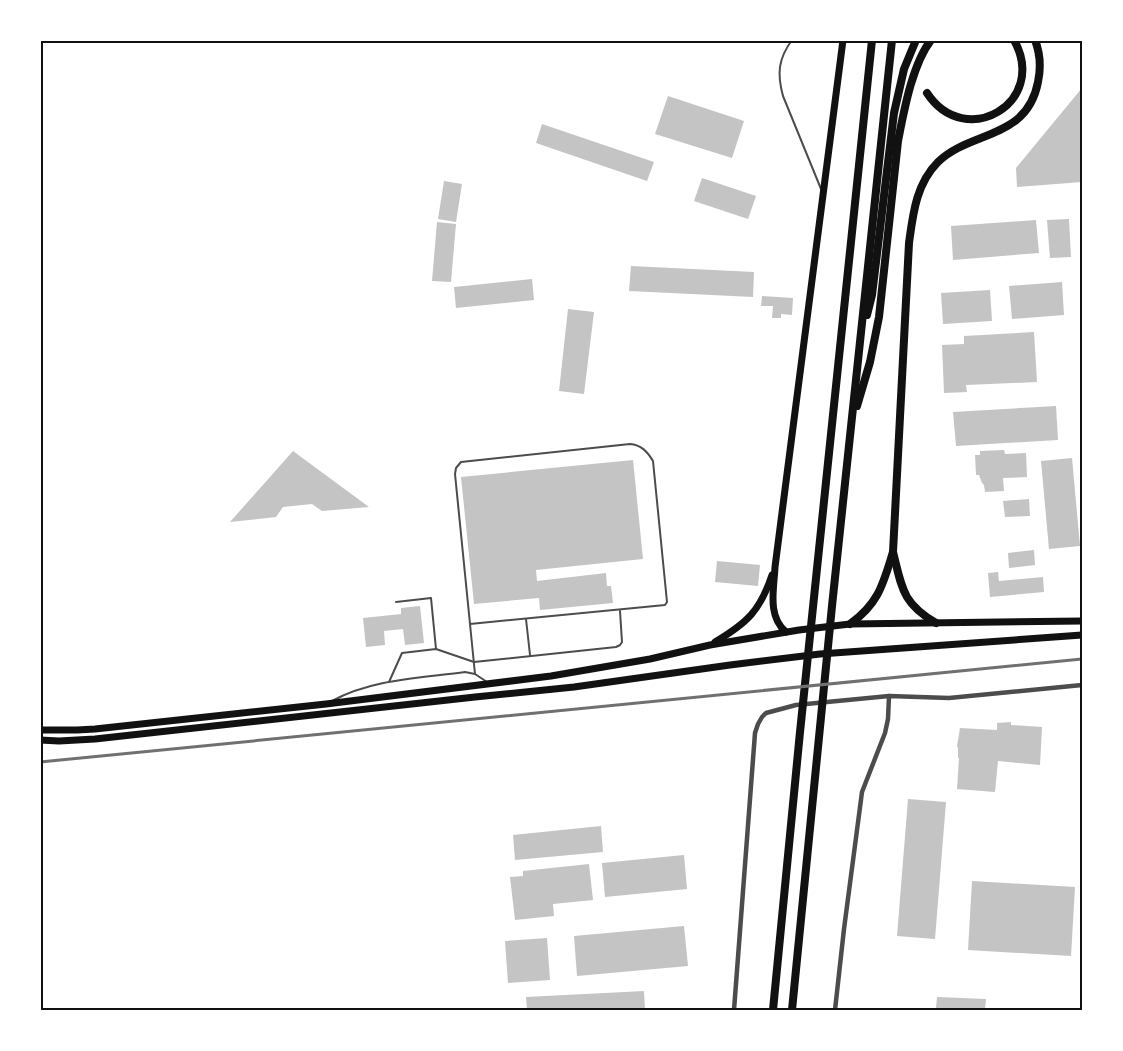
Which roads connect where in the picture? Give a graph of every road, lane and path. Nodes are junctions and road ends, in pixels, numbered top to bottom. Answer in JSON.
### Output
{"nodes":[{"id":1,"x":792,"y":40,"type":"edge"},
{"id":2,"x":843,"y":40,"type":"edge"},
{"id":3,"x":872,"y":40,"type":"edge"},
{"id":4,"x":892,"y":40,"type":"edge"},
{"id":5,"x":916,"y":40,"type":"edge"},
{"id":6,"x":931,"y":40,"type":"edge"},
{"id":7,"x":1014,"y":40,"type":"edge"},
{"id":8,"x":1035,"y":40,"type":"edge"},
{"id":9,"x":927,"y":93,"type":"dead end"},
{"id":10,"x":823,"y":196,"type":"junction"},
{"id":11,"x":860,"y":345,"type":"junction"},
{"id":12,"x":851,"y":426,"type":"junction"},
{"id":13,"x":892,"y":552,"type":"junction"},
{"id":14,"x":775,"y":567,"type":"junction"},
{"id":15,"x":396,"y":602,"type":"dead end"},
{"id":16,"x":620,"y":610,"type":"junction"},
{"id":17,"x":526,"y":619,"type":"junction"},
{"id":18,"x":1083,"y":621,"type":"edge"},
{"id":19,"x":936,"y":623,"type":"junction"},
{"id":20,"x":470,"y":624,"type":"junction"},
{"id":21,"x":850,"y":624,"type":"junction"},
{"id":22,"x":786,"y":632,"type":"junction"},
{"id":23,"x":1083,"y":635,"type":"edge"},
{"id":24,"x":710,"y":645,"type":"junction"},
{"id":25,"x":436,"y":649,"type":"junction"},
{"id":26,"x":530,"y":655,"type":"junction"},
{"id":27,"x":474,"y":662,"type":"junction"},
{"id":28,"x":475,"y":674,"type":"junction"},
{"id":29,"x":389,"y":682,"type":"junction"},
{"id":30,"x":489,"y":684,"type":"junction"},
{"id":31,"x":1083,"y":685,"type":"edge"},
{"id":32,"x":889,"y":696,"type":"junction"},
{"id":33,"x":326,"y":704,"type":"junction"},
{"id":34,"x":40,"y":730,"type":"edge"},
{"id":35,"x":40,"y":740,"type":"edge"},
{"id":36,"x":734,"y":1011,"type":"edge"},
{"id":37,"x":773,"y":1011,"type":"edge"},
{"id":38,"x":792,"y":1011,"type":"edge"},
{"id":39,"x":835,"y":1011,"type":"edge"}],
"edges":[{"from":1,"to":10,"type":"lane"},
{"from":2,"to":10,"type":"main road"},
{"from":3,"to":37,"type":"highway"},
{"from":4,"to":11,"type":"highway"},
{"from":5,"to":11,"type":"highway"},
{"from":6,"to":12,"type":"highway"},
{"from":7,"to":9,"type":"highway"},
{"from":8,"to":13,"type":"highway"},
{"from":10,"to":14,"type":"main road"},
{"from":11,"to":12,"type":"highway"},
{"from":12,"to":38,"type":"highway"},
{"from":13,"to":19,"type":"highway"},
{"from":13,"to":21,"type":"highway"},
{"from":14,"to":22,"type":"main road"},
{"from":14,"to":24,"type":"main road"},
{"from":15,"to":25,"type":"lane"},
{"from":16,"to":17,"type":"lane"},
{"from":16,"to":20,"type":"lane"},
{"from":16,"to":26,"type":"lane"},
{"from":17,"to":20,"type":"lane"},
{"from":17,"to":26,"type":"lane"},
{"from":18,"to":19,"type":"main road"},
{"from":19,"to":21,"type":"main road"},
{"from":20,"to":27,"type":"lane"},
{"from":21,"to":22,"type":"main road"},
{"from":22,"to":24,"type":"main road"},
{"from":23,"to":35,"type":"main road"},
{"from":24,"to":30,"type":"main road"},
{"from":25,"to":27,"type":"lane"},
{"from":25,"to":29,"type":"lane"},
{"from":26,"to":27,"type":"lane"},
{"from":27,"to":28,"type":"lane"},
{"from":28,"to":29,"type":"lane"},
{"from":28,"to":30,"type":"lane"},
{"from":29,"to":33,"type":"lane"},
{"from":30,"to":33,"type":"main road"},
{"from":31,"to":32,"type":"street"},
{"from":32,"to":36,"type":"street"},
{"from":32,"to":39,"type":"street"},
{"from":33,"to":34,"type":"main road"}]}
